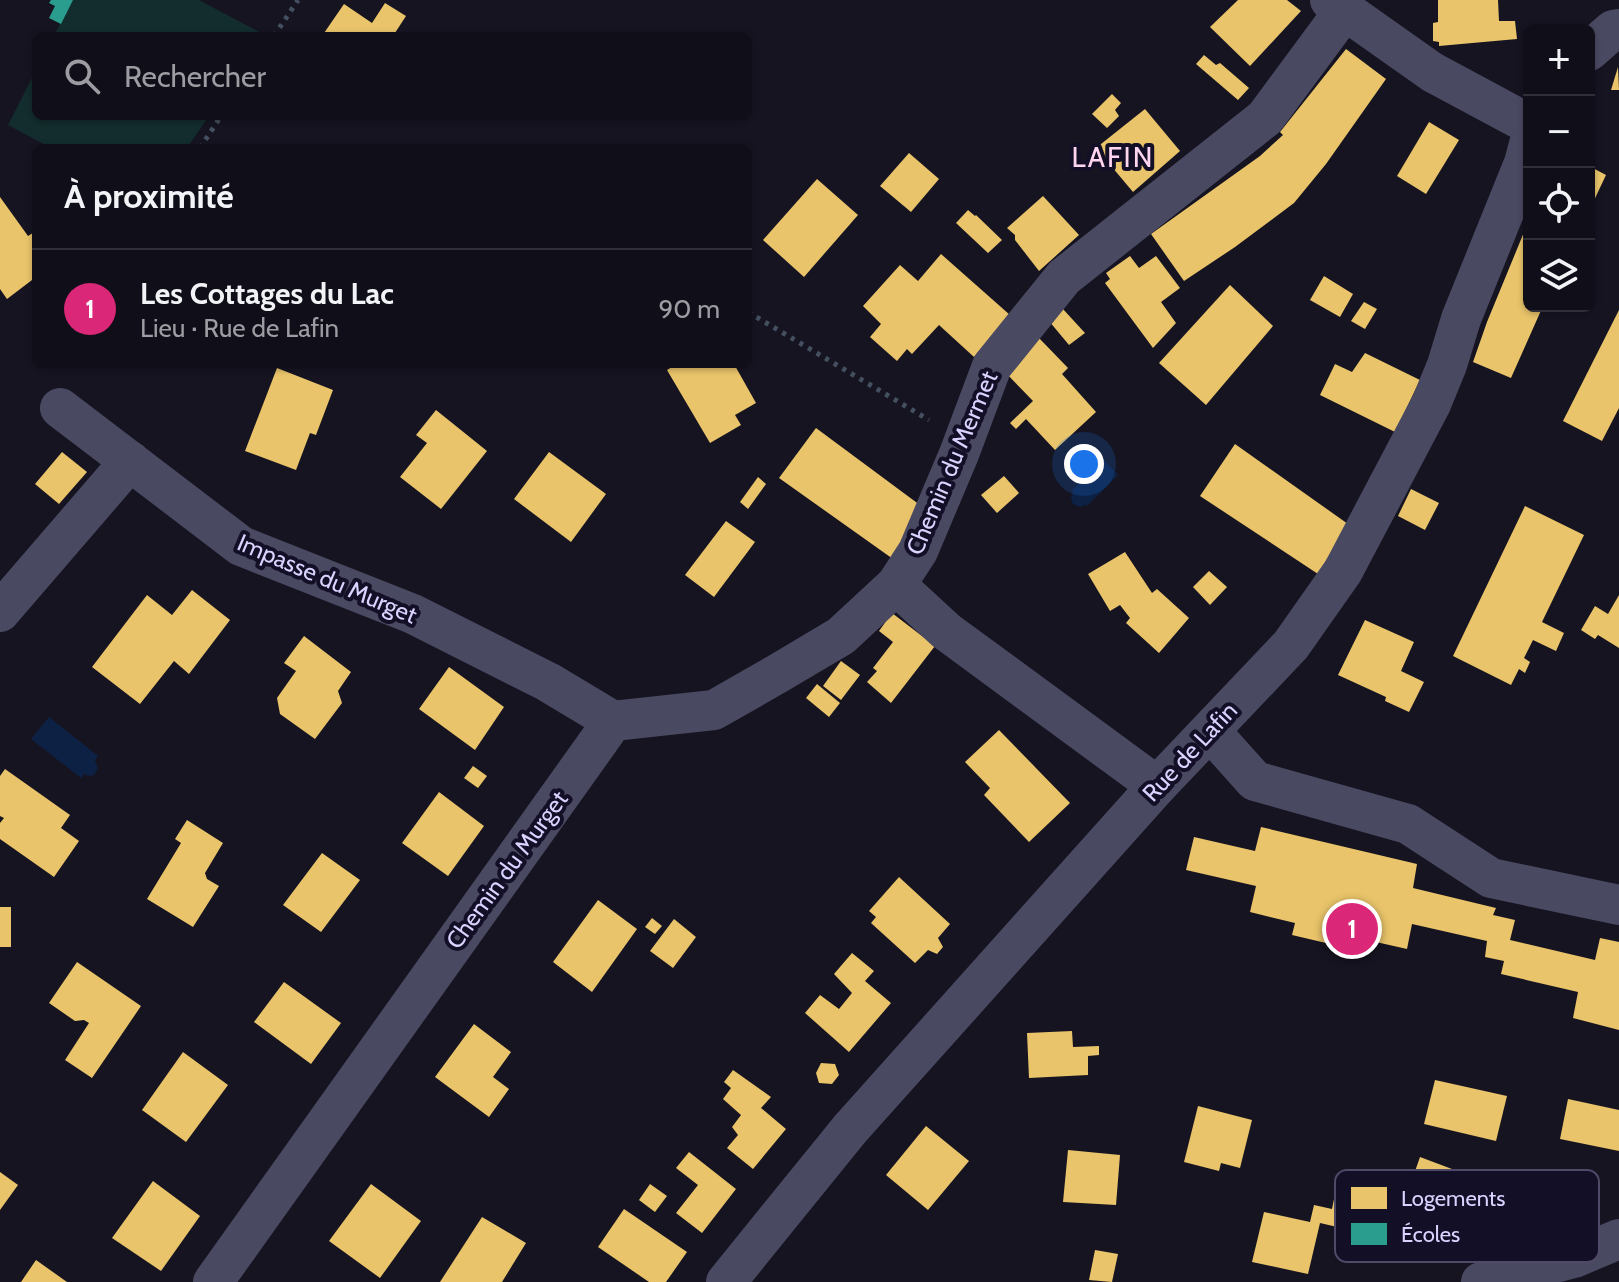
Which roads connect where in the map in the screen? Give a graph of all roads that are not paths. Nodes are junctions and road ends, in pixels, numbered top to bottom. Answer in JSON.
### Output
{"nodes":[{"id":1,"x":1337,"y":5,"type":"edge"},
{"id":2,"x":1619,"y":29,"type":"edge"},
{"id":3,"x":1595,"y":46,"type":"edge"},
{"id":4,"x":1523,"y":121,"type":"edge"},
{"id":5,"x":1523,"y":165,"type":"edge"},
{"id":6,"x":60,"y":408,"type":"dead end"},
{"id":7,"x":130,"y":461,"type":"junction"},
{"id":8,"x":896,"y":585,"type":"junction"},
{"id":9,"x":0,"y":612,"type":"edge"},
{"id":10,"x":613,"y":721,"type":"junction"},
{"id":11,"x":1210,"y":731,"type":"junction"},
{"id":12,"x":1157,"y":786,"type":"junction"},
{"id":13,"x":1619,"y":905,"type":"edge"},
{"id":14,"x":1619,"y":1239,"type":"edge"},
{"id":15,"x":1599,"y":1247,"type":"edge"},
{"id":16,"x":1558,"y":1262,"type":"edge"},
{"id":17,"x":213,"y":1282,"type":"edge"},
{"id":18,"x":726,"y":1282,"type":"edge"},
{"id":19,"x":1481,"y":1282,"type":"edge"}],
"edges":[{"from":1,"to":4,"type":"street"},
{"from":1,"to":8,"type":"street","name":"Chemin du Mermet"},
{"from":2,"to":3,"type":"street"},
{"from":5,"to":11,"type":"street","name":"Rue de Lafin"},
{"from":6,"to":7,"type":"street","name":"Impasse du Murget"},
{"from":7,"to":9,"type":"street"},
{"from":7,"to":10,"type":"street","name":"Impasse du Murget"},
{"from":8,"to":10,"type":"street"},
{"from":8,"to":12,"type":"street","name":"Chemin du Mermet"},
{"from":10,"to":17,"type":"street","name":"Chemin du Murget"},
{"from":11,"to":12,"type":"street","name":"Rue de Lafin"},
{"from":11,"to":13,"type":"street"},
{"from":12,"to":18,"type":"street","name":"Rue de Lafin"},
{"from":14,"to":15,"type":"street"},
{"from":16,"to":19,"type":"street"}]}
